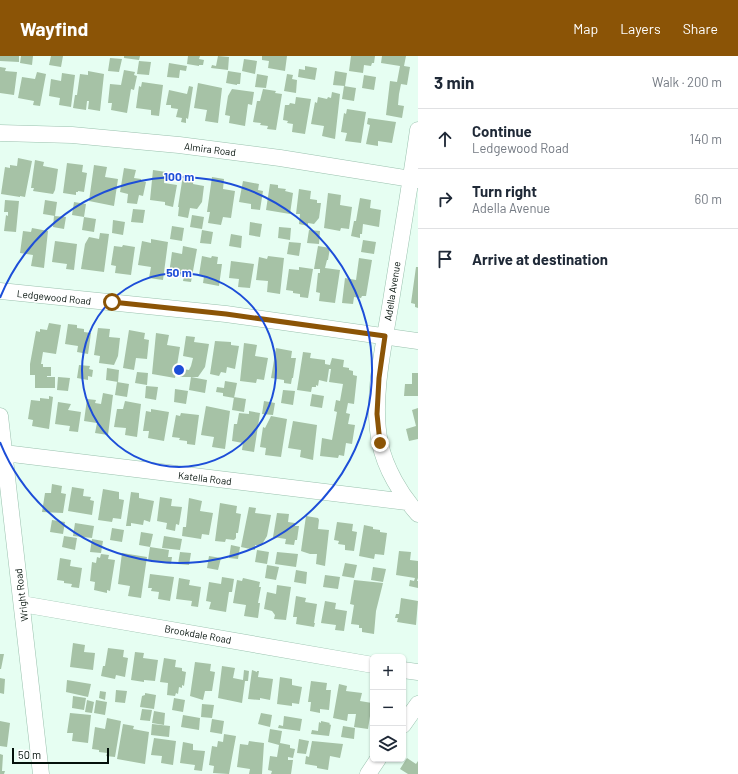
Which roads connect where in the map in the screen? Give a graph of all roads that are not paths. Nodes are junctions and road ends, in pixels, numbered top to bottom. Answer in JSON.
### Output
{"nodes":[{"id":1,"x":418,"y":130,"type":"edge"},
{"id":2,"x":0,"y":133,"type":"edge"},
{"id":3,"x":414,"y":179,"type":"edge"},
{"id":4,"x":0,"y":292,"type":"edge"},
{"id":5,"x":385,"y":336,"type":"junction"},
{"id":6,"x":418,"y":341,"type":"edge"},
{"id":7,"x":0,"y":416,"type":"edge"},
{"id":8,"x":2,"y":454,"type":"edge"},
{"id":9,"x":407,"y":502,"type":"junction"},
{"id":10,"x":418,"y":514,"type":"edge"},
{"id":11,"x":6,"y":516,"type":"edge"},
{"id":12,"x":22,"y":604,"type":"junction"},
{"id":13,"x":370,"y":664,"type":"edge"},
{"id":14,"x":406,"y":670,"type":"edge"},
{"id":15,"x":418,"y":672,"type":"edge"},
{"id":16,"x":418,"y":704,"type":"edge"},
{"id":17,"x":406,"y":721,"type":"edge"},
{"id":18,"x":376,"y":762,"type":"edge"},
{"id":19,"x":42,"y":774,"type":"edge"},
{"id":20,"x":368,"y":774,"type":"edge"}],
"edges":[{"from":1,"to":3,"type":"street","name":"Adella Avenue"},
{"from":2,"to":3,"type":"street","name":"Almira Road"},
{"from":3,"to":5,"type":"street","name":"Adella Avenue"},
{"from":4,"to":5,"type":"street","name":"Ledgewood Road"},
{"from":5,"to":6,"type":"street","name":"Ledgewood Road"},
{"from":5,"to":9,"type":"street","name":"Adella Avenue"},
{"from":7,"to":8,"type":"street","name":"Wright Road"},
{"from":8,"to":9,"type":"street","name":"Katella Road"},
{"from":8,"to":11,"type":"street","name":"Wright Road"},
{"from":9,"to":10,"type":"street","name":"Adella Avenue"},
{"from":11,"to":12,"type":"street","name":"Wright Road"},
{"from":12,"to":13,"type":"street","name":"Brookdale Road"},
{"from":12,"to":19,"type":"street","name":"Wright Road"},
{"from":14,"to":15,"type":"street"},
{"from":16,"to":17,"type":"street"},
{"from":18,"to":20,"type":"street"}]}
